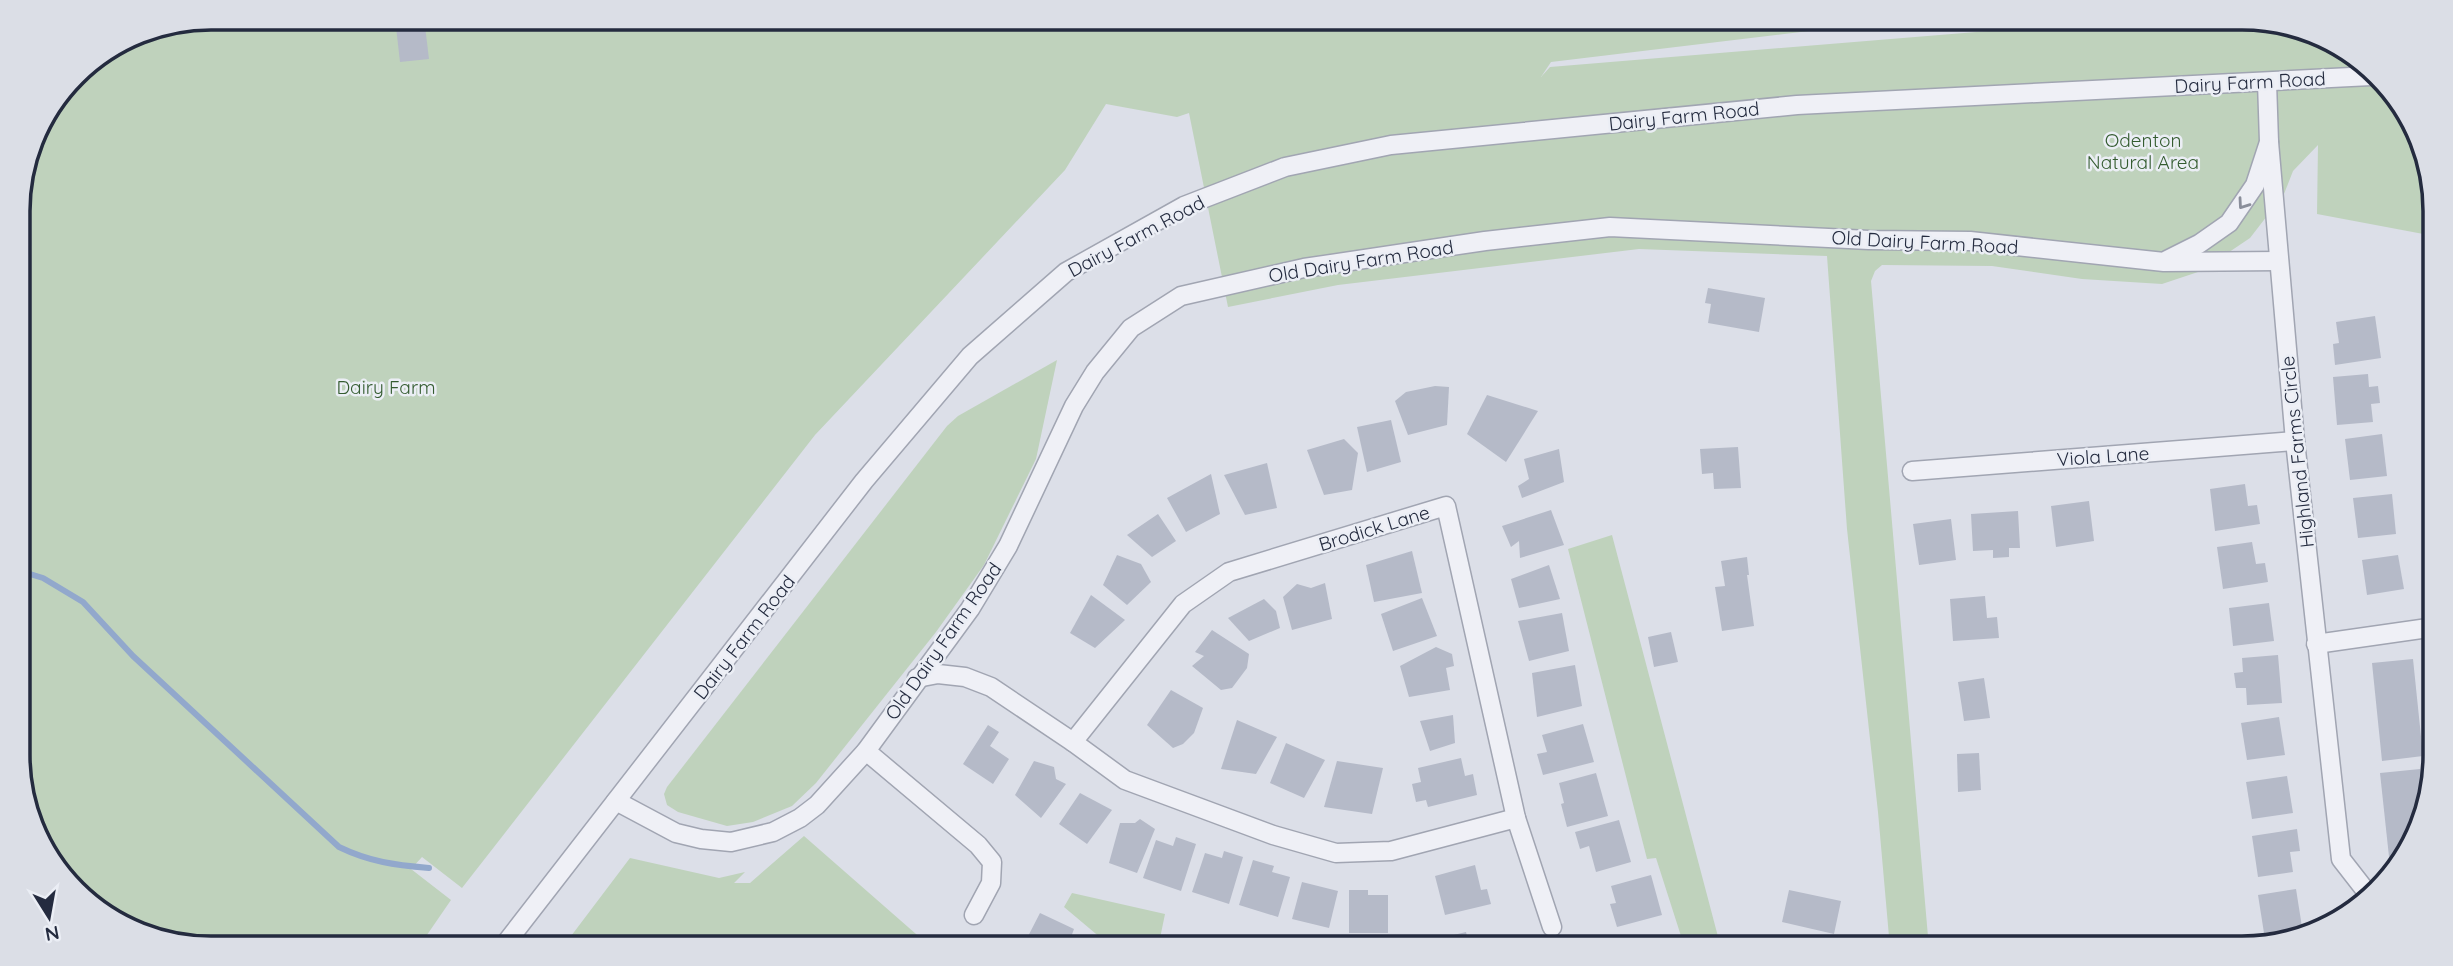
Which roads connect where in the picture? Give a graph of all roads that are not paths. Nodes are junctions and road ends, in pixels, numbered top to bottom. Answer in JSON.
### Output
{"nodes":[{"id":1,"x":2362,"y":76,"type":"edge"},
{"id":2,"x":2267,"y":82,"type":"junction"},
{"id":3,"x":2269,"y":142,"type":"junction"},
{"id":4,"x":2278,"y":261,"type":"junction"},
{"id":5,"x":2164,"y":262,"type":"junction"},
{"id":6,"x":2295,"y":441,"type":"junction"},
{"id":7,"x":1912,"y":471,"type":"dead end"},
{"id":8,"x":2423,"y":628,"type":"edge"},
{"id":9,"x":2316,"y":644,"type":"junction"},
{"id":10,"x":917,"y":678,"type":"junction"},
{"id":11,"x":1073,"y":741,"type":"junction"},
{"id":12,"x":866,"y":751,"type":"junction"},
{"id":13,"x":617,"y":802,"type":"junction"},
{"id":14,"x":1516,"y":818,"type":"junction"},
{"id":15,"x":2363,"y":889,"type":"edge"},
{"id":16,"x":974,"y":915,"type":"dead end"},
{"id":17,"x":1552,"y":927,"type":"dead end"},
{"id":18,"x":511,"y":936,"type":"edge"}],
"edges":[{"from":1,"to":2,"type":"street","name":"Dairy Farm Road"},
{"from":2,"to":3,"type":"street"},
{"from":2,"to":13,"type":"street","name":"Dairy Farm Road"},
{"from":3,"to":4,"type":"street","name":"Highland Farms Circle"},
{"from":3,"to":5,"type":"street","one_way":true},
{"from":4,"to":5,"type":"street"},
{"from":4,"to":6,"type":"street","name":"Highland Farms Circle"},
{"from":5,"to":10,"type":"street","name":"Old Dairy Farm Road"},
{"from":6,"to":7,"type":"street","name":"Viola Lane"},
{"from":6,"to":9,"type":"street","name":"Highland Farms Circle"},
{"from":8,"to":9,"type":"street"},
{"from":9,"to":15,"type":"street","name":"Highland Farms Circle"},
{"from":10,"to":11,"type":"street"},
{"from":10,"to":12,"type":"street","name":"Old Dairy Farm Road"},
{"from":11,"to":14,"type":"street"},
{"from":11,"to":14,"type":"street","name":"Brodick Lane"},
{"from":12,"to":13,"type":"street","name":"Old Dairy Farm Road"},
{"from":12,"to":16,"type":"street"},
{"from":13,"to":18,"type":"street","name":"Dairy Farm Road"},
{"from":14,"to":17,"type":"street","name":"Brodick Lane"}]}
